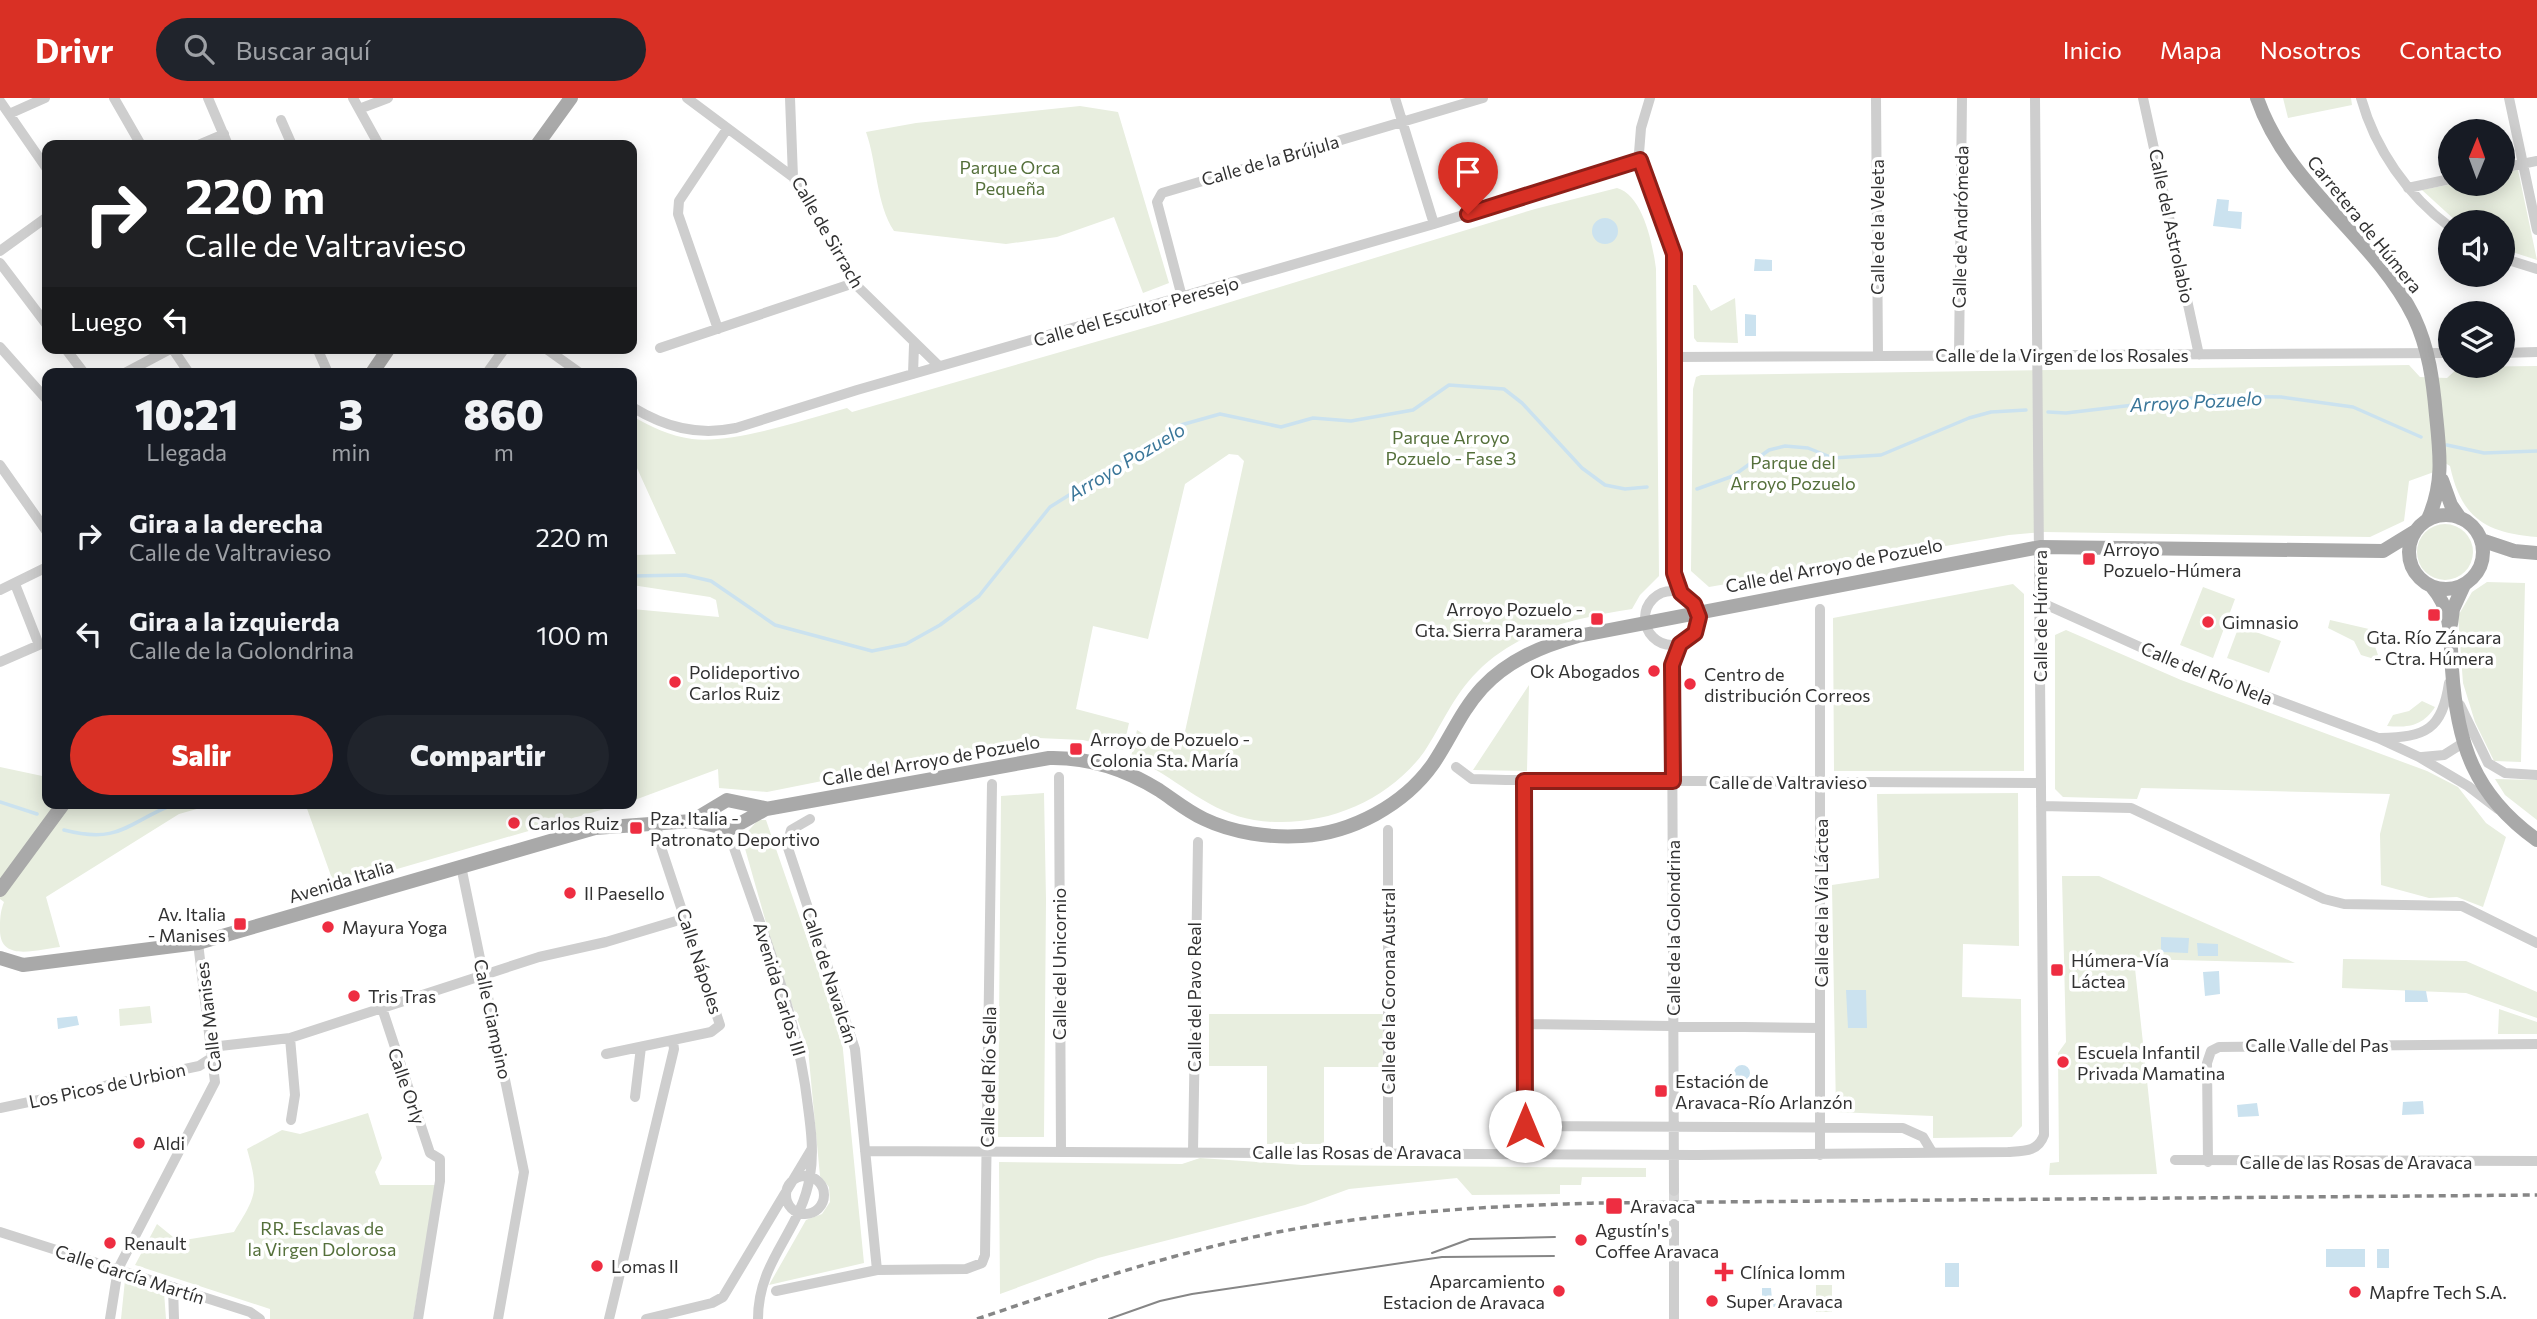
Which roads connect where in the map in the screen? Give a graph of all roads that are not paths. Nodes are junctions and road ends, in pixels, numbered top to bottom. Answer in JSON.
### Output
{"nodes":[{"id":1,"x":46,"y":98,"type":"edge"},
{"id":2,"x":114,"y":98,"type":"edge"},
{"id":3,"x":208,"y":98,"type":"edge"},
{"id":4,"x":353,"y":98,"type":"edge"},
{"id":5,"x":388,"y":98,"type":"edge"},
{"id":6,"x":571,"y":98,"type":"edge"},
{"id":7,"x":688,"y":98,"type":"edge"},
{"id":8,"x":790,"y":98,"type":"edge"},
{"id":9,"x":1395,"y":98,"type":"edge"},
{"id":10,"x":1483,"y":98,"type":"edge"},
{"id":11,"x":1650,"y":98,"type":"edge"},
{"id":12,"x":1876,"y":98,"type":"edge"},
{"id":13,"x":1962,"y":98,"type":"edge"},
{"id":14,"x":2035,"y":98,"type":"edge"},
{"id":15,"x":2143,"y":98,"type":"edge"},
{"id":16,"x":2257,"y":98,"type":"edge"},
{"id":17,"x":2268,"y":98,"type":"edge"},
{"id":18,"x":2361,"y":98,"type":"edge"},
{"id":19,"x":2509,"y":98,"type":"edge"},
{"id":20,"x":0,"y":101,"type":"edge"},
{"id":21,"x":359,"y":109,"type":"junction"},
{"id":22,"x":9,"y":114,"type":"junction"},
{"id":23,"x":281,"y":120,"type":"dead end"},
{"id":24,"x":1404,"y":122,"type":"junction"},
{"id":25,"x":727,"y":129,"type":"junction"},
{"id":26,"x":138,"y":140,"type":"edge"},
{"id":27,"x":226,"y":140,"type":"edge"},
{"id":28,"x":290,"y":140,"type":"edge"},
{"id":29,"x":376,"y":140,"type":"edge"},
{"id":30,"x":540,"y":140,"type":"edge"},
{"id":31,"x":1640,"y":160,"type":"junction"},
{"id":32,"x":2289,"y":161,"type":"junction"},
{"id":33,"x":2537,"y":161,"type":"edge"},
{"id":34,"x":42,"y":162,"type":"edge"},
{"id":35,"x":2523,"y":164,"type":"junction"},
{"id":36,"x":2515,"y":166,"type":"edge"},
{"id":37,"x":793,"y":177,"type":"junction"},
{"id":38,"x":2438,"y":182,"type":"edge"},
{"id":39,"x":2408,"y":188,"type":"junction"},
{"id":40,"x":2438,"y":218,"type":"edge"},
{"id":41,"x":42,"y":221,"type":"edge"},
{"id":42,"x":1434,"y":224,"type":"junction"},
{"id":43,"x":2537,"y":230,"type":"edge"},
{"id":44,"x":0,"y":251,"type":"edge"},
{"id":45,"x":0,"y":262,"type":"edge"},
{"id":46,"x":2515,"y":262,"type":"edge"},
{"id":47,"x":2537,"y":269,"type":"edge"},
{"id":48,"x":854,"y":283,"type":"junction"},
{"id":49,"x":1182,"y":297,"type":"junction"},
{"id":50,"x":42,"y":318,"type":"edge"},
{"id":51,"x":718,"y":329,"type":"junction"},
{"id":52,"x":914,"y":345,"type":"junction"},
{"id":53,"x":0,"y":347,"type":"edge"},
{"id":54,"x":660,"y":348,"type":"dead end"},
{"id":55,"x":2537,"y":352,"type":"edge"},
{"id":56,"x":2427,"y":353,"type":"junction"},
{"id":57,"x":2438,"y":353,"type":"edge"},
{"id":58,"x":2515,"y":353,"type":"edge"},
{"id":59,"x":70,"y":354,"type":"edge"},
{"id":60,"x":161,"y":354,"type":"edge"},
{"id":61,"x":500,"y":354,"type":"edge"},
{"id":62,"x":553,"y":354,"type":"edge"},
{"id":63,"x":2038,"y":355,"type":"junction"},
{"id":64,"x":2199,"y":355,"type":"junction"},
{"id":65,"x":1878,"y":356,"type":"junction"},
{"id":66,"x":1959,"y":356,"type":"junction"},
{"id":67,"x":1675,"y":357,"type":"junction"},
{"id":68,"x":939,"y":366,"type":"junction"},
{"id":69,"x":80,"y":368,"type":"edge"},
{"id":70,"x":134,"y":368,"type":"edge"},
{"id":71,"x":490,"y":368,"type":"edge"},
{"id":72,"x":573,"y":368,"type":"edge"},
{"id":73,"x":913,"y":374,"type":"junction"},
{"id":74,"x":42,"y":394,"type":"edge"},
{"id":75,"x":637,"y":410,"type":"edge"},
{"id":76,"x":0,"y":465,"type":"edge"},
{"id":77,"x":2441,"y":469,"type":"junction"},
{"id":78,"x":2460,"y":518,"type":"junction"},
{"id":79,"x":2428,"y":519,"type":"junction"},
{"id":80,"x":42,"y":525,"type":"edge"},
{"id":81,"x":2414,"y":532,"type":"junction"},
{"id":82,"x":2481,"y":540,"type":"junction"},
{"id":83,"x":2040,"y":547,"type":"junction"},
{"id":84,"x":2383,"y":551,"type":"junction"},
{"id":85,"x":2519,"y":552,"type":"junction"},
{"id":86,"x":2537,"y":553,"type":"edge"},
{"id":87,"x":2481,"y":565,"type":"junction"},
{"id":88,"x":42,"y":569,"type":"edge"},
{"id":89,"x":2412,"y":569,"type":"junction"},
{"id":90,"x":1674,"y":573,"type":"junction"},
{"id":91,"x":15,"y":584,"type":"junction"},
{"id":92,"x":2464,"y":585,"type":"junction"},
{"id":93,"x":2432,"y":587,"type":"junction"},
{"id":94,"x":0,"y":590,"type":"edge"},
{"id":95,"x":1663,"y":593,"type":"junction"},
{"id":96,"x":1681,"y":593,"type":"junction"},
{"id":97,"x":2040,"y":602,"type":"junction"},
{"id":98,"x":1820,"y":609,"type":"dead end"},
{"id":99,"x":1698,"y":612,"type":"junction"},
{"id":100,"x":1645,"y":622,"type":"junction"},
{"id":101,"x":2450,"y":629,"type":"junction"},
{"id":102,"x":1664,"y":644,"type":"junction"},
{"id":103,"x":1680,"y":644,"type":"junction"},
{"id":104,"x":0,"y":662,"type":"edge"},
{"id":105,"x":1672,"y":665,"type":"junction"},
{"id":106,"x":2452,"y":668,"type":"junction"},
{"id":107,"x":2453,"y":686,"type":"junction"},
{"id":108,"x":2378,"y":738,"type":"junction"},
{"id":109,"x":2463,"y":743,"type":"junction"},
{"id":110,"x":2419,"y":757,"type":"junction"},
{"id":111,"x":1455,"y":767,"type":"dead end"},
{"id":112,"x":2537,"y":775,"type":"edge"},
{"id":113,"x":1059,"y":777,"type":"dead end"},
{"id":114,"x":1524,"y":781,"type":"junction"},
{"id":115,"x":1673,"y":781,"type":"junction"},
{"id":116,"x":1821,"y":782,"type":"junction"},
{"id":117,"x":2041,"y":783,"type":"junction"},
{"id":118,"x":992,"y":784,"type":"dead end"},
{"id":119,"x":2041,"y":806,"type":"junction"},
{"id":120,"x":60,"y":809,"type":"edge"},
{"id":121,"x":2502,"y":812,"type":"junction"},
{"id":122,"x":744,"y":816,"type":"junction"},
{"id":123,"x":810,"y":819,"type":"dead end"},
{"id":124,"x":715,"y":822,"type":"junction"},
{"id":125,"x":658,"y":830,"type":"junction"},
{"id":126,"x":1388,"y":830,"type":"dead end"},
{"id":127,"x":2537,"y":841,"type":"edge"},
{"id":128,"x":1198,"y":842,"type":"dead end"},
{"id":129,"x":733,"y":845,"type":"junction"},
{"id":130,"x":461,"y":866,"type":"junction"},
{"id":131,"x":0,"y":890,"type":"edge"},
{"id":132,"x":686,"y":918,"type":"junction"},
{"id":133,"x":198,"y":943,"type":"junction"},
{"id":134,"x":2537,"y":943,"type":"edge"},
{"id":135,"x":0,"y":958,"type":"edge"},
{"id":136,"x":23,"y":965,"type":"junction"},
{"id":137,"x":0,"y":971,"type":"edge"},
{"id":138,"x":485,"y":975,"type":"junction"},
{"id":139,"x":382,"y":1008,"type":"junction"},
{"id":140,"x":1525,"y":1024,"type":"junction"},
{"id":141,"x":1673,"y":1026,"type":"junction"},
{"id":142,"x":1820,"y":1028,"type":"junction"},
{"id":143,"x":290,"y":1038,"type":"junction"},
{"id":144,"x":673,"y":1041,"type":"junction"},
{"id":145,"x":2537,"y":1044,"type":"edge"},
{"id":146,"x":641,"y":1048,"type":"junction"},
{"id":147,"x":212,"y":1052,"type":"junction"},
{"id":148,"x":606,"y":1054,"type":"dead end"},
{"id":149,"x":635,"y":1097,"type":"dead end"},
{"id":150,"x":0,"y":1108,"type":"edge"},
{"id":151,"x":291,"y":1120,"type":"dead end"},
{"id":152,"x":1525,"y":1126,"type":"junction"},
{"id":153,"x":1673,"y":1127,"type":"junction"},
{"id":154,"x":1820,"y":1128,"type":"junction"},
{"id":155,"x":2044,"y":1135,"type":"joint"},
{"id":156,"x":811,"y":1150,"type":"junction"},
{"id":157,"x":865,"y":1151,"type":"junction"},
{"id":158,"x":987,"y":1151,"type":"junction"},
{"id":159,"x":1061,"y":1151,"type":"junction"},
{"id":160,"x":1193,"y":1152,"type":"junction"},
{"id":161,"x":1388,"y":1152,"type":"junction"},
{"id":162,"x":1933,"y":1152,"type":"junction"},
{"id":163,"x":1525,"y":1153,"type":"junction"},
{"id":164,"x":1673,"y":1155,"type":"junction"},
{"id":165,"x":1820,"y":1155,"type":"junction"},
{"id":166,"x":2175,"y":1160,"type":"dead end"},
{"id":167,"x":2537,"y":1161,"type":"edge"},
{"id":168,"x":2208,"y":1162,"type":"junction"},
{"id":169,"x":810,"y":1178,"type":"junction"},
{"id":170,"x":789,"y":1184,"type":"junction"},
{"id":171,"x":1674,"y":1191,"type":"tunnel mouth"},
{"id":172,"x":799,"y":1213,"type":"junction"},
{"id":173,"x":1674,"y":1224,"type":"tunnel mouth"},
{"id":174,"x":0,"y":1232,"type":"edge"},
{"id":175,"x":118,"y":1269,"type":"junction"},
{"id":176,"x":877,"y":1270,"type":"junction"},
{"id":177,"x":173,"y":1287,"type":"junction"},
{"id":178,"x":776,"y":1291,"type":"dead end"},
{"id":179,"x":260,"y":1318,"type":"edge"},
{"id":180,"x":110,"y":1319,"type":"edge"},
{"id":181,"x":174,"y":1319,"type":"edge"},
{"id":182,"x":418,"y":1319,"type":"edge"},
{"id":183,"x":498,"y":1319,"type":"edge"},
{"id":184,"x":609,"y":1319,"type":"edge"},
{"id":185,"x":646,"y":1319,"type":"edge"},
{"id":186,"x":758,"y":1319,"type":"edge"},
{"id":187,"x":1674,"y":1319,"type":"edge"}],
"edges":[{"from":1,"to":22,"type":"street"},
{"from":2,"to":26,"type":"street"},
{"from":3,"to":27,"type":"street"},
{"from":4,"to":21,"type":"street"},
{"from":5,"to":21,"type":"street"},
{"from":6,"to":30,"type":"main road"},
{"from":7,"to":25,"type":"street"},
{"from":8,"to":37,"type":"street","name":"Calle de Sirrach"},
{"from":9,"to":24,"type":"street"},
{"from":10,"to":24,"type":"street","name":"Calle de la Brújula"},
{"from":11,"to":31,"type":"street"},
{"from":12,"to":65,"type":"street","name":"Calle de la Veleta"},
{"from":13,"to":66,"type":"street","name":"Calle de Andrómeda"},
{"from":14,"to":63,"type":"street","name":"Calle de Húmera"},
{"from":15,"to":64,"type":"street","name":"Calle del Astrolabio"},
{"from":16,"to":32,"type":"main road","name":"Carretera de Húmera"},
{"from":17,"to":32,"type":"main road","name":"Carretera de Húmera"},
{"from":18,"to":39,"type":"street"},
{"from":19,"to":35,"type":"street"},
{"from":20,"to":22,"type":"street"},
{"from":21,"to":29,"type":"street"},
{"from":22,"to":34,"type":"street"},
{"from":23,"to":28,"type":"street"},
{"from":24,"to":42,"type":"street"},
{"from":24,"to":49,"type":"street","name":"Calle de la Brújula"},
{"from":25,"to":37,"type":"street"},
{"from":25,"to":51,"type":"street"},
{"from":31,"to":42,"type":"street","name":"Calle del Escultor Peresejo"},
{"from":31,"to":67,"type":"street"},
{"from":32,"to":56,"type":"main road","name":"Carretera de Húmera"},
{"from":33,"to":35,"type":"street"},
{"from":35,"to":36,"type":"street"},
{"from":35,"to":43,"type":"street"},
{"from":37,"to":48,"type":"street","name":"Calle de Sirrach"},
{"from":38,"to":39,"type":"street"},
{"from":39,"to":40,"type":"street"},
{"from":41,"to":44,"type":"street"},
{"from":42,"to":49,"type":"street","name":"Calle del Escultor Peresejo"},
{"from":45,"to":50,"type":"street"},
{"from":46,"to":47,"type":"street"},
{"from":48,"to":51,"type":"street"},
{"from":48,"to":52,"type":"street","name":"Calle de Sirrach"},
{"from":49,"to":68,"type":"street","name":"Calle del Escultor Peresejo"},
{"from":51,"to":54,"type":"street"},
{"from":52,"to":68,"type":"street","name":"Calle de Sirrach"},
{"from":52,"to":73,"type":"street"},
{"from":53,"to":74,"type":"street"},
{"from":55,"to":58,"type":"street"},
{"from":56,"to":57,"type":"street","name":"Calle de la Virgen de los Rosales"},
{"from":56,"to":64,"type":"street","name":"Calle de la Virgen de los Rosales"},
{"from":56,"to":77,"type":"main road","name":"Carretera de Húmera"},
{"from":59,"to":69,"type":"street"},
{"from":60,"to":70,"type":"street"},
{"from":61,"to":71,"type":"street"},
{"from":62,"to":72,"type":"street"},
{"from":63,"to":64,"type":"street","name":"Calle de la Virgen de los Rosales"},
{"from":63,"to":66,"type":"street","name":"Calle de la Virgen de los Rosales"},
{"from":63,"to":83,"type":"street","name":"Calle de Húmera"},
{"from":65,"to":66,"type":"street","name":"Calle de la Virgen de los Rosales"},
{"from":65,"to":67,"type":"street","name":"Calle de la Virgen de los Rosales"},
{"from":67,"to":90,"type":"street"},
{"from":68,"to":73,"type":"street","name":"Calle del Escultor Peresejo"},
{"from":73,"to":75,"type":"street","name":"Calle del Escultor Peresejo"},
{"from":76,"to":80,"type":"street"},
{"from":77,"to":78,"type":"main road","name":"Carretera de Húmera"},
{"from":77,"to":79,"type":"main road","name":"Carretera de Húmera"},
{"from":78,"to":79,"type":"main road"},
{"from":78,"to":82,"type":"main road"},
{"from":79,"to":81,"type":"main road"},
{"from":81,"to":84,"type":"main road"},
{"from":81,"to":89,"type":"main road"},
{"from":82,"to":85,"type":"main road"},
{"from":82,"to":87,"type":"main road"},
{"from":83,"to":84,"type":"main road","name":"Calle del Arroyo de Pozuelo"},
{"from":83,"to":97,"type":"street","name":"Calle de Húmera"},
{"from":83,"to":99,"type":"main road","name":"Calle del Arroyo de Pozuelo"},
{"from":84,"to":89,"type":"main road"},
{"from":85,"to":86,"type":"main road"},
{"from":85,"to":87,"type":"main road"},
{"from":87,"to":92,"type":"main road"},
{"from":88,"to":91,"type":"street"},
{"from":89,"to":93,"type":"main road"},
{"from":90,"to":95,"type":"street"},
{"from":90,"to":96,"type":"street"},
{"from":91,"to":94,"type":"street"},
{"from":91,"to":104,"type":"street"},
{"from":92,"to":93,"type":"main road"},
{"from":92,"to":101,"type":"main road"},
{"from":93,"to":101,"type":"main road"},
{"from":95,"to":96,"type":"street"},
{"from":95,"to":100,"type":"street"},
{"from":96,"to":99,"type":"street"},
{"from":97,"to":108,"type":"street","name":"Calle del Río Nela"},
{"from":97,"to":117,"type":"street","name":"Calle de Húmera"},
{"from":98,"to":116,"type":"street","name":"Calle de la Vía Láctea"},
{"from":99,"to":100,"type":"main road","name":"Calle del Arroyo de Pozuelo"},
{"from":99,"to":103,"type":"street","name":"Calle de la Golondrina"},
{"from":100,"to":102,"type":"street","name":"Calle de la Golondrina"},
{"from":100,"to":122,"type":"main road","name":"Calle del Arroyo de Pozuelo"},
{"from":101,"to":106,"type":"main road"},
{"from":102,"to":103,"type":"street"},
{"from":102,"to":105,"type":"street","name":"Calle de la Golondrina"},
{"from":103,"to":105,"type":"street","name":"Calle de la Golondrina"},
{"from":105,"to":115,"type":"street","name":"Calle de la Golondrina"},
{"from":106,"to":107,"type":"main road"},
{"from":106,"to":108,"type":"street","name":"Calle del Río Nela"},
{"from":107,"to":109,"type":"main road"},
{"from":107,"to":112,"type":"street"},
{"from":108,"to":110,"type":"street","name":"Calle del Río Nela"},
{"from":109,"to":110,"type":"street"},
{"from":109,"to":121,"type":"main road"},
{"from":110,"to":121,"type":"street","name":"Calle del Río Nela"},
{"from":111,"to":114,"type":"street","name":"Calle de Valtravieso"},
{"from":113,"to":159,"type":"street","name":"Calle del Unicornio"},
{"from":114,"to":115,"type":"street","name":"Calle de Valtravieso"},
{"from":114,"to":140,"type":"street"},
{"from":115,"to":116,"type":"street","name":"Calle de Valtravieso"},
{"from":115,"to":141,"type":"street","name":"Calle de la Golondrina"},
{"from":116,"to":117,"type":"street","name":"Calle de Valtravieso"},
{"from":116,"to":142,"type":"street","name":"Calle de la Vía Láctea"},
{"from":117,"to":119,"type":"street","name":"Calle de Húmera"},
{"from":118,"to":158,"type":"street","name":"Calle del Río Sella"},
{"from":119,"to":134,"type":"street"},
{"from":119,"to":155,"type":"street","name":"Calle de Húmera"},
{"from":120,"to":131,"type":"main road"},
{"from":121,"to":127,"type":"main road"},
{"from":122,"to":124,"type":"main road"},
{"from":122,"to":124,"type":"main road"},
{"from":122,"to":129,"type":"street"},
{"from":123,"to":157,"type":"street","name":"Calle de Navalcán"},
{"from":124,"to":125,"type":"main road","name":"Avenida Italia"},
{"from":124,"to":129,"type":"street","name":"Avenida Carlos III"},
{"from":125,"to":130,"type":"main road","name":"Avenida Italia"},
{"from":125,"to":132,"type":"street","name":"Calle Nápoles"},
{"from":126,"to":161,"type":"street","name":"Calle de la Corona Austral"},
{"from":128,"to":160,"type":"street","name":"Calle del Pavo Real"},
{"from":129,"to":156,"type":"street","name":"Avenida Carlos III"},
{"from":130,"to":133,"type":"main road","name":"Avenida Italia"},
{"from":130,"to":138,"type":"street","name":"Calle Ciampino"},
{"from":132,"to":138,"type":"street","name":"Los Picos de Urbion"},
{"from":132,"to":144,"type":"street","name":"Calle Nápoles"},
{"from":133,"to":136,"type":"main road","name":"Avenida Italia"},
{"from":133,"to":147,"type":"street","name":"Calle Manises"},
{"from":135,"to":136,"type":"main road","name":"Avenida Italia"},
{"from":136,"to":137,"type":"main road"},
{"from":138,"to":139,"type":"street","name":"Los Picos de Urbion"},
{"from":138,"to":183,"type":"street","name":"Calle Ciampino"},
{"from":139,"to":143,"type":"street","name":"Los Picos de Urbion"},
{"from":139,"to":182,"type":"street","name":"Calle Orly"},
{"from":140,"to":141,"type":"street"},
{"from":140,"to":152,"type":"street"},
{"from":141,"to":142,"type":"street"},
{"from":141,"to":153,"type":"street","name":"Calle de la Golondrina"},
{"from":142,"to":154,"type":"street","name":"Calle de la Vía Láctea"},
{"from":143,"to":147,"type":"street","name":"Los Picos de Urbion"},
{"from":143,"to":151,"type":"street"},
{"from":144,"to":146,"type":"street","name":"Calle Nápoles"},
{"from":144,"to":184,"type":"street"},
{"from":145,"to":168,"type":"street","name":"Calle Valle del Pas"},
{"from":146,"to":148,"type":"street","name":"Calle Nápoles"},
{"from":146,"to":149,"type":"street"},
{"from":147,"to":150,"type":"street","name":"Los Picos de Urbion"},
{"from":147,"to":175,"type":"street","name":"Calle Manises"},
{"from":152,"to":153,"type":"street"},
{"from":152,"to":163,"type":"street"},
{"from":153,"to":154,"type":"street"},
{"from":153,"to":164,"type":"street","name":"Calle de la Golondrina"},
{"from":154,"to":162,"type":"street"},
{"from":154,"to":165,"type":"street","name":"Calle de la Vía Láctea"},
{"from":155,"to":162,"type":"street","name":"Calle las Rosas de Aravaca"},
{"from":156,"to":169,"type":"street","name":"Avenida Carlos III"},
{"from":156,"to":170,"type":"street"},
{"from":157,"to":158,"type":"street","name":"Calle las Rosas de Aravaca"},
{"from":157,"to":176,"type":"street","name":"Calle de Navalcán"},
{"from":158,"to":159,"type":"street","name":"Calle las Rosas de Aravaca"},
{"from":158,"to":176,"type":"street","name":"Calle del Río Sella"},
{"from":159,"to":160,"type":"street","name":"Calle las Rosas de Aravaca"},
{"from":160,"to":161,"type":"street","name":"Calle las Rosas de Aravaca"},
{"from":161,"to":163,"type":"street","name":"Calle las Rosas de Aravaca"},
{"from":162,"to":165,"type":"street","name":"Calle las Rosas de Aravaca"},
{"from":163,"to":164,"type":"street","name":"Calle las Rosas de Aravaca"},
{"from":164,"to":165,"type":"street","name":"Calle las Rosas de Aravaca"},
{"from":164,"to":171,"type":"street","name":"Calle de la Golondrina"},
{"from":166,"to":168,"type":"street","name":"Calle de las Rosas de Aravaca"},
{"from":167,"to":168,"type":"street","name":"Calle de las Rosas de Aravaca"},
{"from":169,"to":170,"type":"street"},
{"from":169,"to":172,"type":"street","name":"Avenida Carlos III"},
{"from":169,"to":172,"type":"street","name":"Avenida Carlos III"},
{"from":170,"to":172,"type":"street"},
{"from":170,"to":185,"type":"street"},
{"from":172,"to":186,"type":"street","name":"Avenida Carlos III"},
{"from":173,"to":187,"type":"street"},
{"from":174,"to":175,"type":"street","name":"Calle García Martín"},
{"from":175,"to":177,"type":"street","name":"Calle García Martín"},
{"from":175,"to":180,"type":"street","name":"Calle Manises"},
{"from":176,"to":178,"type":"street"},
{"from":177,"to":179,"type":"street","name":"Calle García Martín"},
{"from":177,"to":181,"type":"street"}]}
